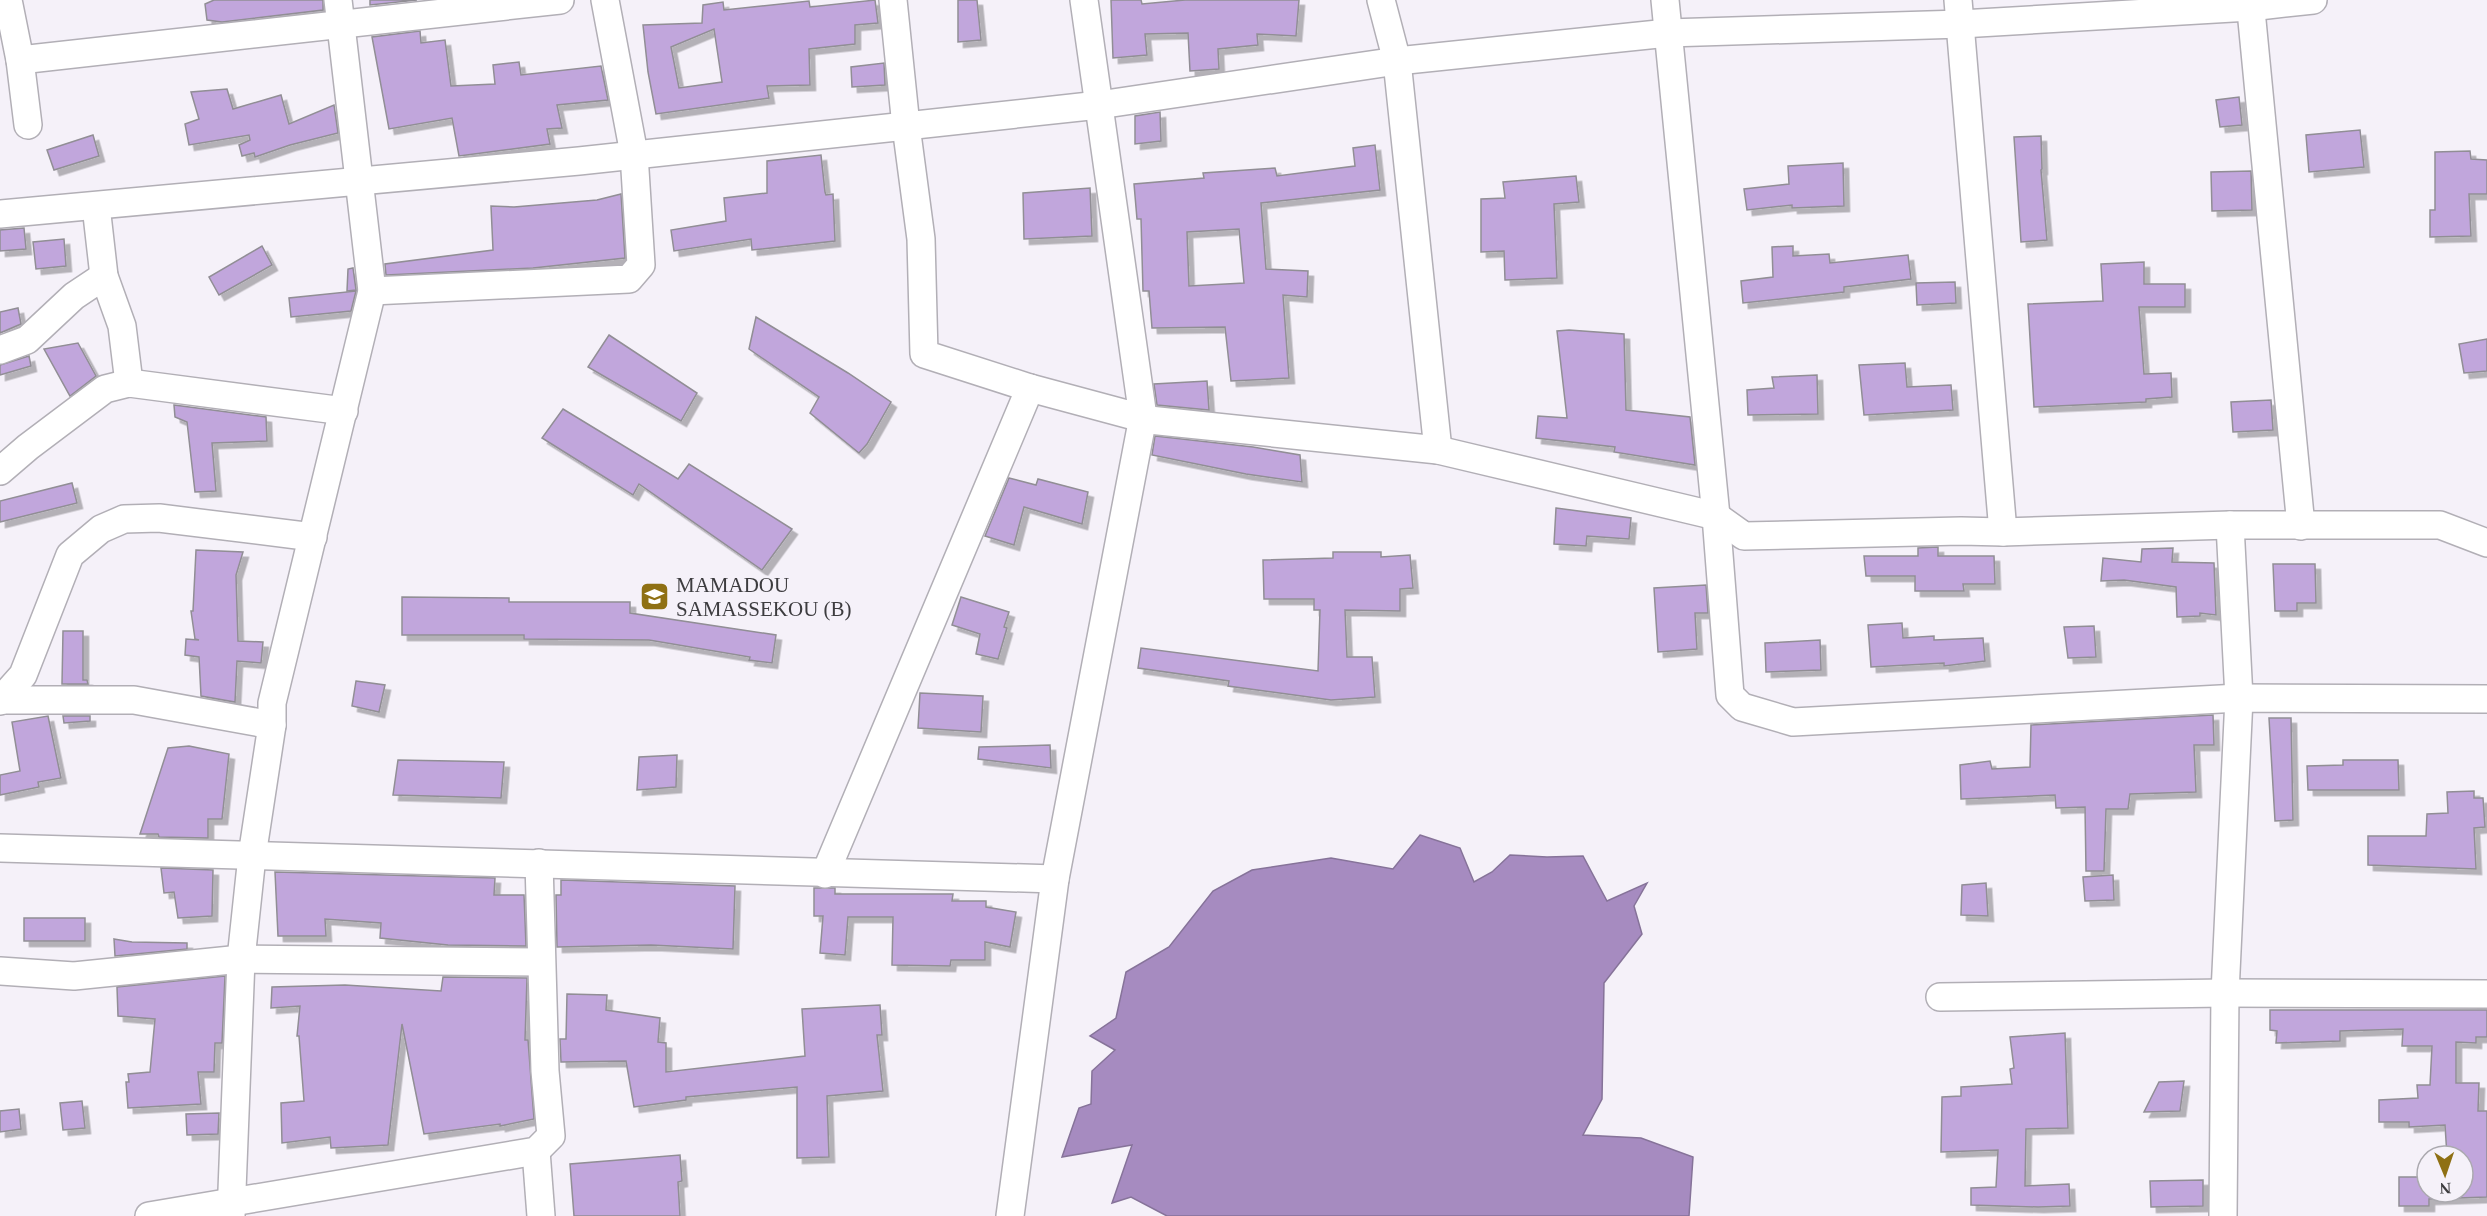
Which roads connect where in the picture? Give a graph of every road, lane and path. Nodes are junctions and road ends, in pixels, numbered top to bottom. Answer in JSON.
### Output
{"nodes":[{"id":1,"x":8,"y":0,"type":"edge"},
{"id":2,"x":560,"y":0,"type":"edge"},
{"id":3,"x":605,"y":0,"type":"edge"},
{"id":4,"x":893,"y":0,"type":"edge"},
{"id":5,"x":1084,"y":0,"type":"edge"},
{"id":6,"x":1381,"y":0,"type":"edge"},
{"id":7,"x":1665,"y":0,"type":"edge"},
{"id":8,"x":2313,"y":0,"type":"edge"},
{"id":9,"x":2250,"y":4,"type":"edge"},
{"id":10,"x":340,"y":12,"type":"edge"},
{"id":11,"x":1960,"y":12,"type":"edge"},
{"id":12,"x":1668,"y":33,"type":"junction"},
{"id":13,"x":20,"y":60,"type":"junction"},
{"id":14,"x":1397,"y":61,"type":"junction"},
{"id":15,"x":1099,"y":105,"type":"junction"},
{"id":16,"x":28,"y":125,"type":"dead end"},
{"id":17,"x":906,"y":126,"type":"junction"},
{"id":18,"x":634,"y":154,"type":"junction"},
{"id":19,"x":360,"y":182,"type":"junction"},
{"id":20,"x":96,"y":206,"type":"junction"},
{"id":21,"x":0,"y":214,"type":"edge"},
{"id":22,"x":104,"y":276,"type":"junction"},
{"id":23,"x":372,"y":291,"type":"junction"},
{"id":24,"x":0,"y":350,"type":"edge"},
{"id":25,"x":129,"y":383,"type":"junction"},
{"id":26,"x":1030,"y":388,"type":"junction"},
{"id":27,"x":344,"y":411,"type":"junction"},
{"id":28,"x":1143,"y":417,"type":"junction"},
{"id":29,"x":1438,"y":450,"type":"junction"},
{"id":30,"x":0,"y":471,"type":"edge"},
{"id":31,"x":1716,"y":516,"type":"junction"},
{"id":32,"x":2230,"y":525,"type":"junction"},
{"id":33,"x":2301,"y":526,"type":"junction"},
{"id":34,"x":2003,"y":532,"type":"junction"},
{"id":35,"x":313,"y":537,"type":"junction"},
{"id":36,"x":2487,"y":543,"type":"edge"},
{"id":37,"x":2239,"y":698,"type":"junction"},
{"id":38,"x":2487,"y":699,"type":"edge"},
{"id":39,"x":1,"y":701,"type":"edge"},
{"id":40,"x":272,"y":725,"type":"junction"},
{"id":41,"x":0,"y":848,"type":"edge"},
{"id":42,"x":252,"y":856,"type":"junction"},
{"id":43,"x":538,"y":862,"type":"junction"},
{"id":44,"x":825,"y":874,"type":"junction"},
{"id":45,"x":1054,"y":879,"type":"junction"},
{"id":46,"x":241,"y":959,"type":"junction"},
{"id":47,"x":540,"y":962,"type":"junction"},
{"id":48,"x":0,"y":971,"type":"edge"},
{"id":49,"x":2224,"y":993,"type":"junction"},
{"id":50,"x":2487,"y":994,"type":"edge"},
{"id":51,"x":1940,"y":997,"type":"dead end"},
{"id":52,"x":537,"y":1151,"type":"junction"},
{"id":53,"x":231,"y":1209,"type":"edge"},
{"id":54,"x":149,"y":1216,"type":"edge"},
{"id":55,"x":541,"y":1216,"type":"edge"},
{"id":56,"x":1010,"y":1216,"type":"edge"},
{"id":57,"x":2223,"y":1216,"type":"edge"}],
"edges":[{"from":1,"to":13,"type":"street"},
{"from":2,"to":10,"type":"street"},
{"from":3,"to":18,"type":"street"},
{"from":4,"to":17,"type":"street"},
{"from":5,"to":15,"type":"street"},
{"from":6,"to":14,"type":"street"},
{"from":7,"to":12,"type":"street"},
{"from":8,"to":9,"type":"street"},
{"from":9,"to":11,"type":"street"},
{"from":9,"to":33,"type":"street"},
{"from":10,"to":13,"type":"street"},
{"from":10,"to":19,"type":"street"},
{"from":11,"to":12,"type":"street"},
{"from":11,"to":34,"type":"street"},
{"from":12,"to":14,"type":"street"},
{"from":12,"to":31,"type":"street"},
{"from":13,"to":16,"type":"street"},
{"from":14,"to":15,"type":"street"},
{"from":14,"to":29,"type":"street"},
{"from":15,"to":17,"type":"street"},
{"from":15,"to":28,"type":"street"},
{"from":17,"to":18,"type":"street"},
{"from":17,"to":26,"type":"street"},
{"from":18,"to":19,"type":"street"},
{"from":18,"to":23,"type":"street"},
{"from":19,"to":20,"type":"street"},
{"from":19,"to":23,"type":"street"},
{"from":20,"to":21,"type":"street"},
{"from":20,"to":22,"type":"street"},
{"from":22,"to":24,"type":"street"},
{"from":22,"to":25,"type":"street"},
{"from":23,"to":27,"type":"street"},
{"from":25,"to":27,"type":"street"},
{"from":25,"to":30,"type":"street"},
{"from":26,"to":28,"type":"street"},
{"from":26,"to":44,"type":"street"},
{"from":27,"to":35,"type":"street"},
{"from":28,"to":29,"type":"street"},
{"from":28,"to":45,"type":"street"},
{"from":29,"to":31,"type":"street"},
{"from":31,"to":34,"type":"street"},
{"from":31,"to":37,"type":"street"},
{"from":32,"to":33,"type":"street"},
{"from":32,"to":34,"type":"street"},
{"from":32,"to":37,"type":"street"},
{"from":33,"to":36,"type":"street"},
{"from":35,"to":39,"type":"street"},
{"from":35,"to":40,"type":"street"},
{"from":37,"to":38,"type":"street"},
{"from":37,"to":49,"type":"street"},
{"from":39,"to":40,"type":"street"},
{"from":40,"to":42,"type":"street"},
{"from":41,"to":42,"type":"street"},
{"from":42,"to":43,"type":"street"},
{"from":42,"to":46,"type":"street"},
{"from":43,"to":44,"type":"street"},
{"from":43,"to":47,"type":"street"},
{"from":44,"to":45,"type":"street"},
{"from":45,"to":56,"type":"street"},
{"from":46,"to":47,"type":"street"},
{"from":46,"to":48,"type":"street"},
{"from":46,"to":53,"type":"street"},
{"from":47,"to":52,"type":"street"},
{"from":49,"to":50,"type":"street"},
{"from":49,"to":51,"type":"street"},
{"from":49,"to":57,"type":"street"},
{"from":52,"to":53,"type":"street"},
{"from":52,"to":55,"type":"street"},
{"from":53,"to":54,"type":"street"}]}
